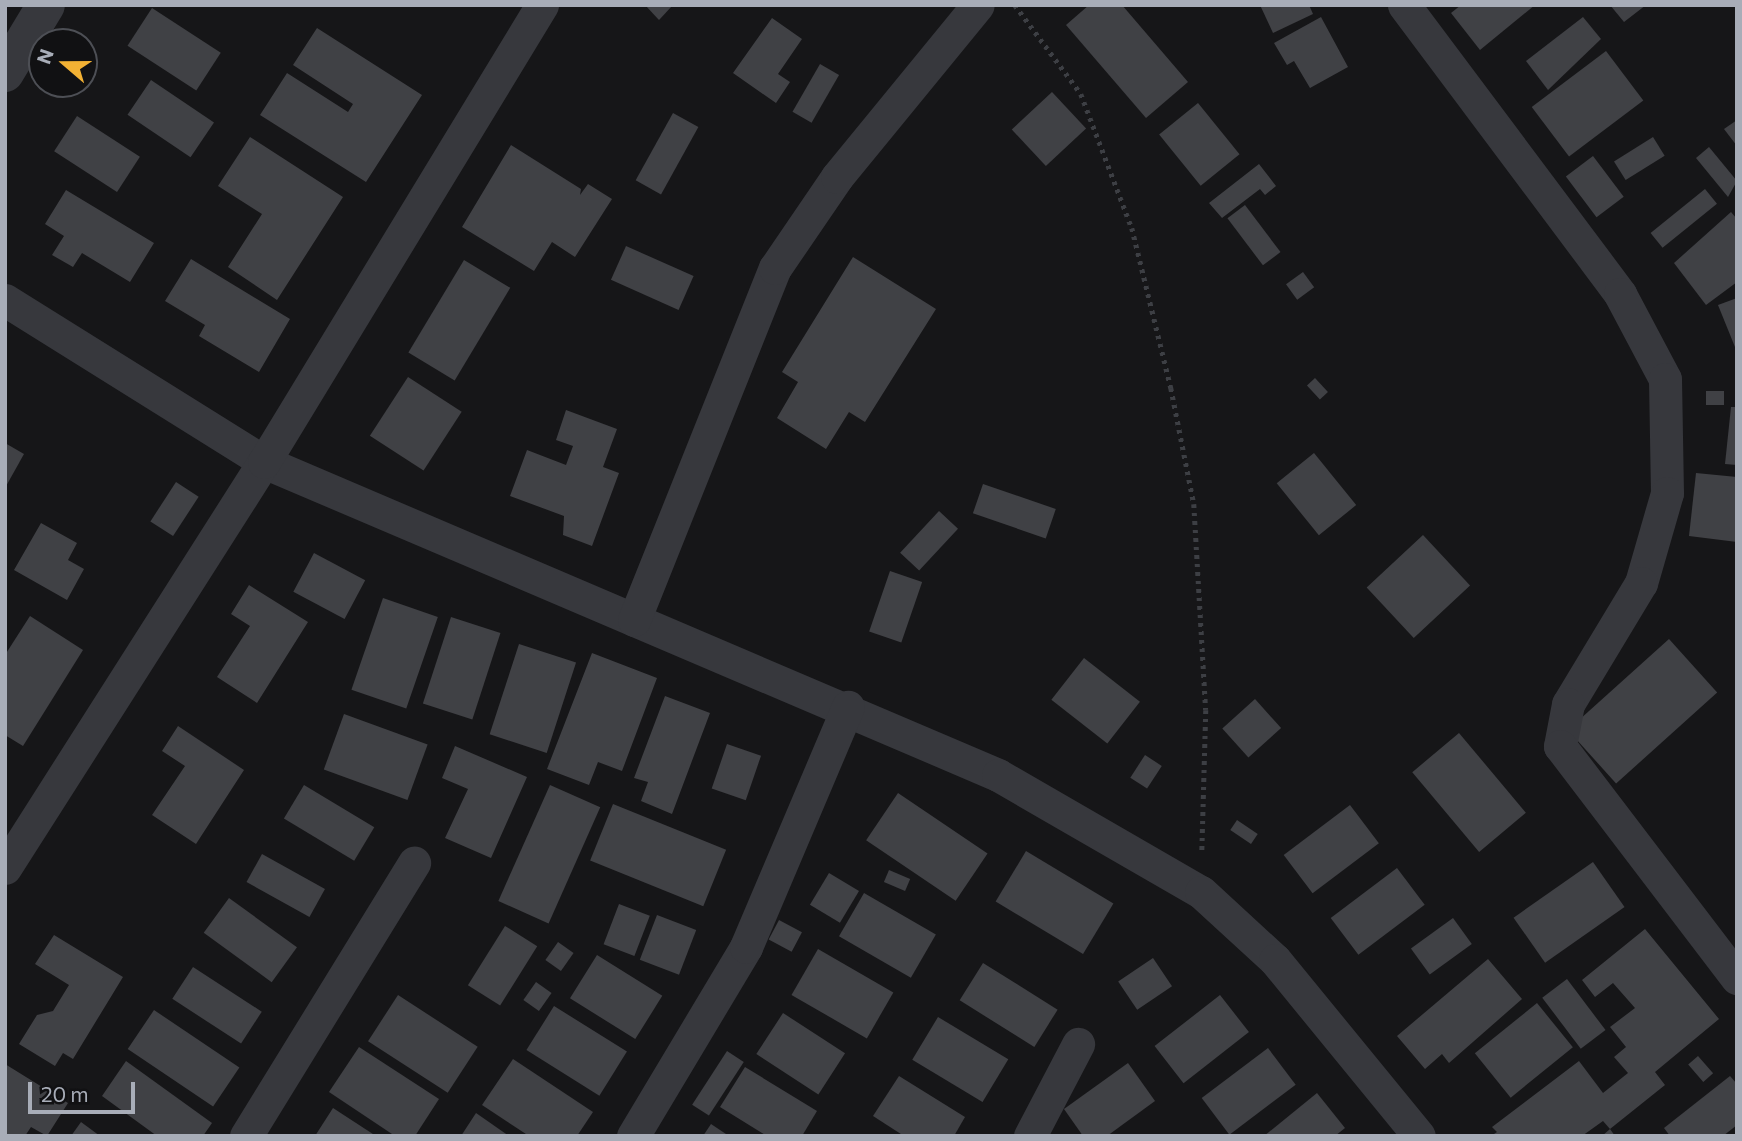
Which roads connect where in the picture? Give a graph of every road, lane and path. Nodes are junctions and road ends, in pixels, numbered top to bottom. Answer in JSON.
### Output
{"nodes":[{"id":1,"x":46,"y":5,"type":"edge"},
{"id":2,"x":542,"y":5,"type":"edge"},
{"id":3,"x":978,"y":5,"type":"edge"},
{"id":4,"x":1015,"y":5,"type":"edge"},
{"id":5,"x":1404,"y":5,"type":"edge"},
{"id":6,"x":5,"y":72,"type":"edge"},
{"id":7,"x":5,"y":300,"type":"edge"},
{"id":8,"x":264,"y":462,"type":"junction"},
{"id":9,"x":634,"y":620,"type":"junction"},
{"id":10,"x":848,"y":707,"type":"junction"},
{"id":11,"x":414,"y":863,"type":"dead end"},
{"id":12,"x":5,"y":868,"type":"edge"},
{"id":13,"x":1201,"y":892,"type":"junction"},
{"id":14,"x":1737,"y":978,"type":"edge"},
{"id":15,"x":1079,"y":1044,"type":"dead end"},
{"id":16,"x":246,"y":1136,"type":"edge"},
{"id":17,"x":633,"y":1136,"type":"edge"},
{"id":18,"x":1030,"y":1136,"type":"edge"},
{"id":19,"x":1419,"y":1136,"type":"edge"}],
"edges":[{"from":1,"to":6,"type":"street"},
{"from":2,"to":8,"type":"street"},
{"from":3,"to":9,"type":"street"},
{"from":4,"to":13,"type":"path"},
{"from":5,"to":14,"type":"street"},
{"from":7,"to":8,"type":"street"},
{"from":8,"to":9,"type":"street"},
{"from":8,"to":12,"type":"street"},
{"from":9,"to":10,"type":"street"},
{"from":10,"to":13,"type":"street"},
{"from":10,"to":17,"type":"street"},
{"from":11,"to":16,"type":"street"},
{"from":13,"to":19,"type":"street"},
{"from":15,"to":18,"type":"street"}]}
